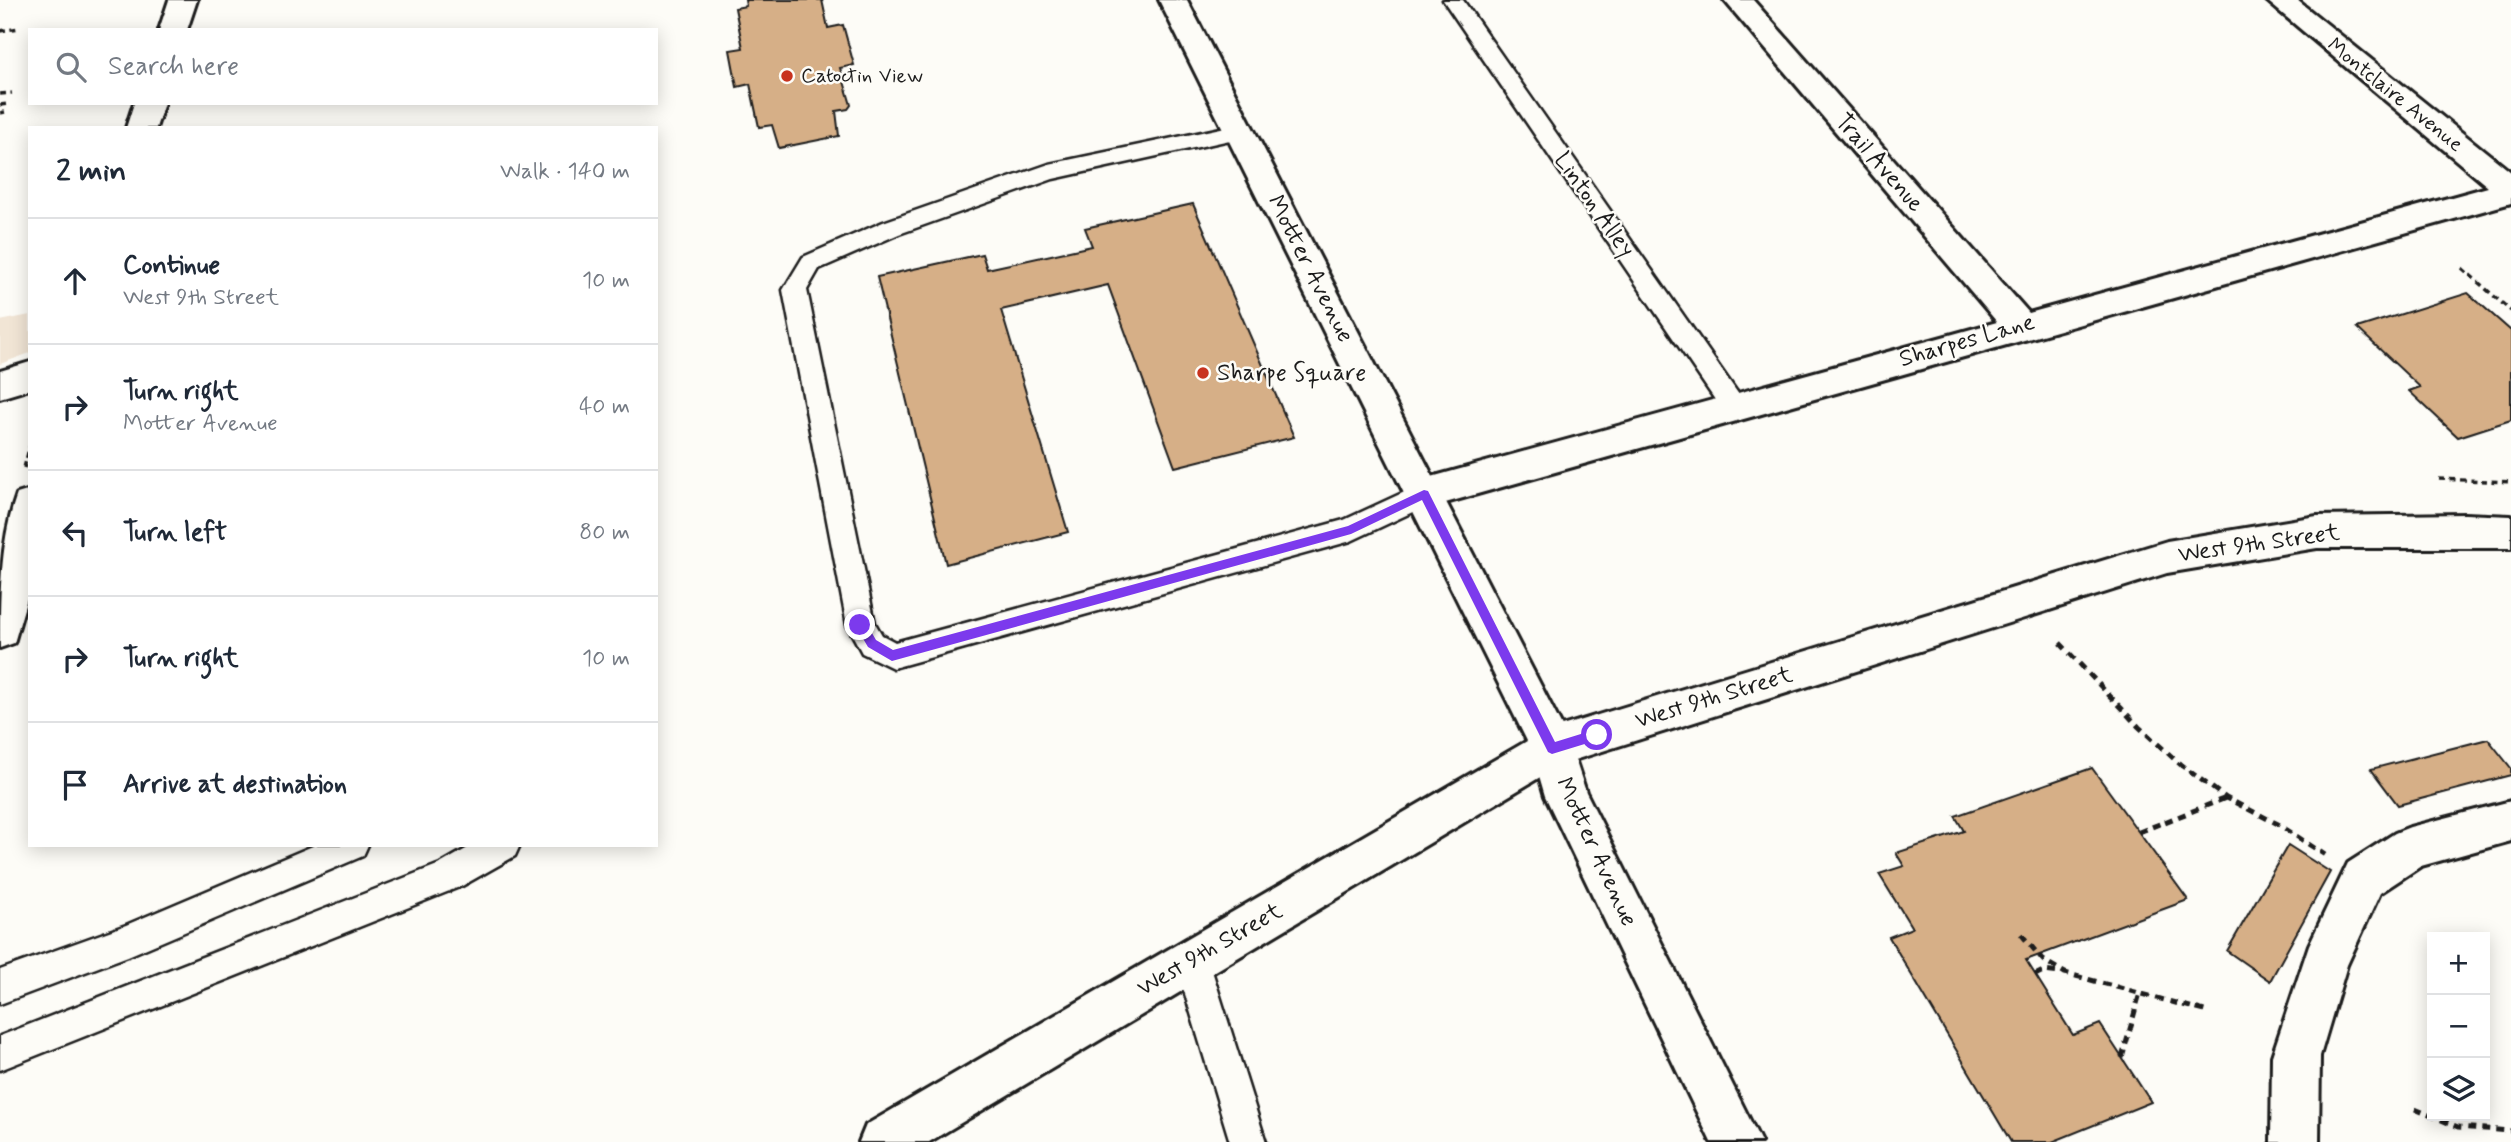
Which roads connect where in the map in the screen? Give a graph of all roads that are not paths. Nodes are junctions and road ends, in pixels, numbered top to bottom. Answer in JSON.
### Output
{"nodes":[{"id":1,"x":183,"y":0,"type":"edge"},
{"id":2,"x":1173,"y":0,"type":"edge"},
{"id":3,"x":1454,"y":0,"type":"edge"},
{"id":4,"x":1738,"y":0,"type":"edge"},
{"id":5,"x":2280,"y":0,"type":"edge"},
{"id":6,"x":174,"y":28,"type":"edge"},
{"id":7,"x":148,"y":105,"type":"edge"},
{"id":8,"x":142,"y":126,"type":"edge"},
{"id":9,"x":1240,"y":131,"type":"junction"},
{"id":10,"x":2511,"y":190,"type":"edge"},
{"id":11,"x":2020,"y":326,"type":"junction"},
{"id":12,"x":28,"y":375,"type":"edge"},
{"id":13,"x":0,"y":385,"type":"edge"},
{"id":14,"x":1735,"y":409,"type":"junction"},
{"id":15,"x":1424,"y":494,"type":"junction"},
{"id":16,"x":28,"y":513,"type":"edge"},
{"id":17,"x":2511,"y":532,"type":"edge"},
{"id":18,"x":0,"y":631,"type":"edge"},
{"id":19,"x":1552,"y":748,"type":"junction"},
{"id":20,"x":2511,"y":821,"type":"edge"},
{"id":21,"x":347,"y":847,"type":"edge"},
{"id":22,"x":500,"y":847,"type":"edge"},
{"id":23,"x":1192,"y":961,"type":"junction"},
{"id":24,"x":0,"y":987,"type":"edge"},
{"id":25,"x":0,"y":1053,"type":"edge"},
{"id":26,"x":883,"y":1142,"type":"edge"},
{"id":27,"x":1248,"y":1142,"type":"edge"},
{"id":28,"x":1737,"y":1142,"type":"edge"},
{"id":29,"x":2295,"y":1142,"type":"edge"}],
"edges":[{"from":1,"to":6,"type":"street"},
{"from":2,"to":9,"type":"street","name":"Motter Avenue"},
{"from":3,"to":14,"type":"lane","name":"Linton Alley"},
{"from":4,"to":11,"type":"street","name":"Trail Avenue"},
{"from":5,"to":10,"type":"street","name":"Montclaire Avenue"},
{"from":7,"to":8,"type":"street"},
{"from":9,"to":15,"type":"street","name":"Motter Avenue"},
{"from":9,"to":15,"type":"lane"},
{"from":10,"to":11,"type":"street","name":"Sharpes Lane"},
{"from":11,"to":14,"type":"street","name":"Sharpes Lane"},
{"from":12,"to":13,"type":"street"},
{"from":14,"to":15,"type":"street","name":"Sharpes Lane"},
{"from":15,"to":19,"type":"street","name":"Motter Avenue"},
{"from":16,"to":18,"type":"street"},
{"from":17,"to":19,"type":"street","name":"West 9th Street"},
{"from":19,"to":23,"type":"street","name":"West 9th Street"},
{"from":19,"to":28,"type":"street","name":"Motter Avenue"},
{"from":20,"to":29,"type":"street"},
{"from":21,"to":24,"type":"lane"},
{"from":22,"to":25,"type":"lane"},
{"from":23,"to":26,"type":"street","name":"West 9th Street"},
{"from":23,"to":27,"type":"lane"}]}
